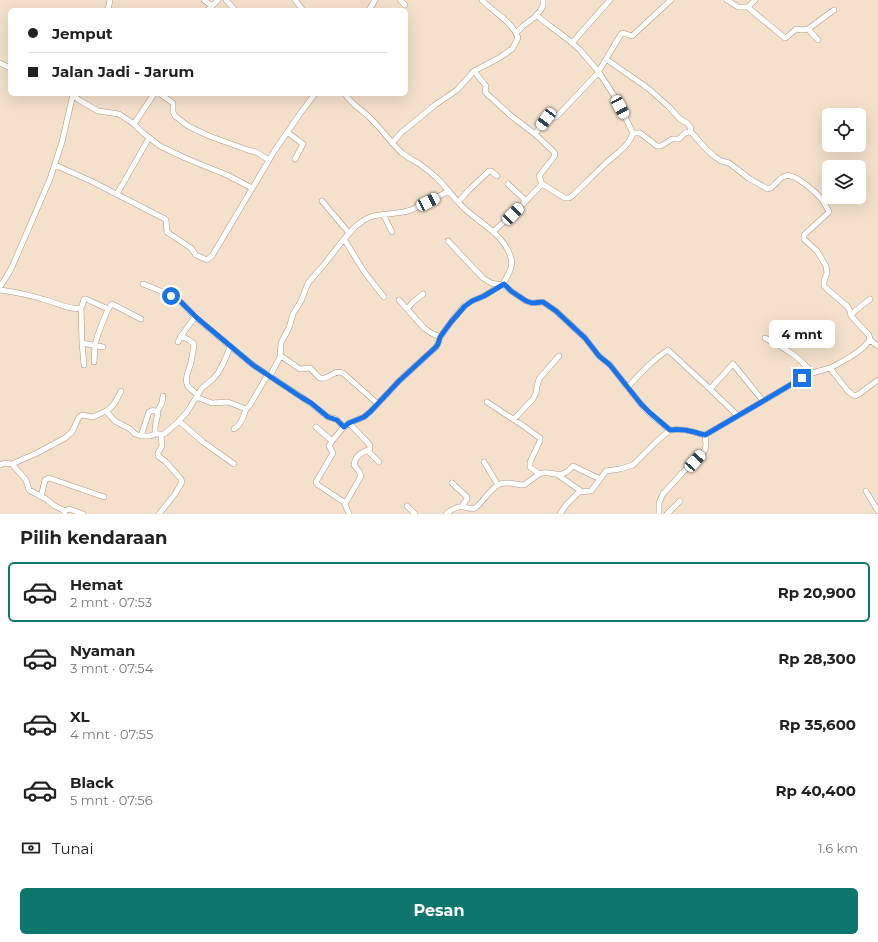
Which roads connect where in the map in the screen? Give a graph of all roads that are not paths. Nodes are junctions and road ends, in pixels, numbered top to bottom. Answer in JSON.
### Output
{"nodes":[{"id":1,"x":204,"y":0,"type":"edge"},
{"id":2,"x":218,"y":0,"type":"edge"},
{"id":3,"x":226,"y":0,"type":"edge"},
{"id":4,"x":295,"y":0,"type":"edge"},
{"id":5,"x":400,"y":0,"type":"edge"},
{"id":6,"x":482,"y":0,"type":"edge"},
{"id":7,"x":543,"y":0,"type":"edge"},
{"id":8,"x":610,"y":0,"type":"edge"},
{"id":9,"x":671,"y":0,"type":"edge"},
{"id":10,"x":727,"y":0,"type":"edge"},
{"id":11,"x":755,"y":0,"type":"edge"},
{"id":12,"x":405,"y":5,"type":"dead end"},
{"id":13,"x":748,"y":7,"type":"junction"},
{"id":14,"x":210,"y":8,"type":"edge"},
{"id":15,"x":233,"y":8,"type":"edge"},
{"id":16,"x":301,"y":8,"type":"edge"},
{"id":17,"x":834,"y":10,"type":"dead end"},
{"id":18,"x":536,"y":15,"type":"junction"},
{"id":19,"x":808,"y":29,"type":"junction"},
{"id":20,"x":516,"y":33,"type":"junction"},
{"id":21,"x":818,"y":40,"type":"dead end"},
{"id":22,"x":572,"y":43,"type":"junction"},
{"id":23,"x":606,"y":59,"type":"junction"},
{"id":24,"x":598,"y":71,"type":"junction"},
{"id":25,"x":474,"y":72,"type":"junction"},
{"id":26,"x":72,"y":96,"type":"edge"},
{"id":27,"x":74,"y":96,"type":"edge"},
{"id":28,"x":153,"y":96,"type":"edge"},
{"id":29,"x":163,"y":96,"type":"edge"},
{"id":30,"x":313,"y":96,"type":"edge"},
{"id":31,"x":346,"y":96,"type":"edge"},
{"id":32,"x":134,"y":124,"type":"junction"},
{"id":33,"x":287,"y":132,"type":"junction"},
{"id":34,"x":690,"y":132,"type":"junction"},
{"id":35,"x":633,"y":133,"type":"junction"},
{"id":36,"x":535,"y":134,"type":"junction"},
{"id":37,"x":149,"y":138,"type":"junction"},
{"id":38,"x":392,"y":143,"type":"junction"},
{"id":39,"x":295,"y":159,"type":"dead end"},
{"id":40,"x":269,"y":160,"type":"junction"},
{"id":41,"x":55,"y":165,"type":"junction"},
{"id":42,"x":496,"y":176,"type":"dead end"},
{"id":43,"x":508,"y":184,"type":"dead end"},
{"id":44,"x":542,"y":184,"type":"junction"},
{"id":45,"x":252,"y":188,"type":"junction"},
{"id":46,"x":449,"y":191,"type":"junction"},
{"id":47,"x":117,"y":194,"type":"junction"},
{"id":48,"x":322,"y":201,"type":"dead end"},
{"id":49,"x":526,"y":201,"type":"junction"},
{"id":50,"x":458,"y":202,"type":"junction"},
{"id":51,"x":383,"y":214,"type":"junction"},
{"id":52,"x":392,"y":232,"type":"dead end"},
{"id":53,"x":493,"y":232,"type":"junction"},
{"id":54,"x":349,"y":233,"type":"junction"},
{"id":55,"x":344,"y":239,"type":"junction"},
{"id":56,"x":448,"y":241,"type":"dead end"},
{"id":57,"x":143,"y":284,"type":"dead end"},
{"id":58,"x":503,"y":284,"type":"junction"},
{"id":59,"x":0,"y":287,"type":"edge"},
{"id":60,"x":0,"y":290,"type":"edge"},
{"id":61,"x":423,"y":294,"type":"dead end"},
{"id":62,"x":384,"y":296,"type":"dead end"},
{"id":63,"x":870,"y":299,"type":"dead end"},
{"id":64,"x":399,"y":300,"type":"dead end"},
{"id":65,"x":81,"y":307,"type":"junction"},
{"id":66,"x":108,"y":309,"type":"junction"},
{"id":67,"x":407,"y":310,"type":"junction"},
{"id":68,"x":851,"y":316,"type":"junction"},
{"id":69,"x":195,"y":317,"type":"junction"},
{"id":70,"x":141,"y":319,"type":"dead end"},
{"id":71,"x":181,"y":336,"type":"junction"},
{"id":72,"x":440,"y":337,"type":"junction"},
{"id":73,"x":765,"y":338,"type":"dead end"},
{"id":74,"x":870,"y":340,"type":"junction"},
{"id":75,"x":178,"y":342,"type":"dead end"},
{"id":76,"x":82,"y":343,"type":"junction"},
{"id":77,"x":95,"y":345,"type":"junction"},
{"id":78,"x":878,"y":346,"type":"edge"},
{"id":79,"x":103,"y":347,"type":"dead end"},
{"id":80,"x":231,"y":347,"type":"junction"},
{"id":81,"x":280,"y":356,"type":"junction"},
{"id":82,"x":559,"y":356,"type":"dead end"},
{"id":83,"x":94,"y":362,"type":"dead end"},
{"id":84,"x":84,"y":365,"type":"dead end"},
{"id":85,"x":830,"y":368,"type":"junction"},
{"id":86,"x":812,"y":373,"type":"junction"},
{"id":87,"x":269,"y":375,"type":"junction"},
{"id":88,"x":878,"y":380,"type":"edge"},
{"id":89,"x":628,"y":387,"type":"junction"},
{"id":90,"x":710,"y":389,"type":"junction"},
{"id":91,"x":120,"y":391,"type":"dead end"},
{"id":92,"x":163,"y":396,"type":"dead end"},
{"id":93,"x":197,"y":396,"type":"junction"},
{"id":94,"x":763,"y":401,"type":"junction"},
{"id":95,"x":487,"y":402,"type":"dead end"},
{"id":96,"x":378,"y":404,"type":"junction"},
{"id":97,"x":246,"y":410,"type":"junction"},
{"id":98,"x":106,"y":411,"type":"junction"},
{"id":99,"x":157,"y":412,"type":"junction"},
{"id":100,"x":738,"y":416,"type":"junction"},
{"id":101,"x":514,"y":420,"type":"junction"},
{"id":102,"x":179,"y":421,"type":"junction"},
{"id":103,"x":349,"y":423,"type":"junction"},
{"id":104,"x":316,"y":427,"type":"dead end"},
{"id":105,"x":344,"y":427,"type":"junction"},
{"id":106,"x":234,"y":429,"type":"dead end"},
{"id":107,"x":670,"y":430,"type":"junction"},
{"id":108,"x":159,"y":434,"type":"junction"},
{"id":109,"x":705,"y":435,"type":"junction"},
{"id":110,"x":141,"y":436,"type":"junction"},
{"id":111,"x":332,"y":440,"type":"junction"},
{"id":112,"x":369,"y":450,"type":"junction"},
{"id":113,"x":380,"y":462,"type":"dead end"},
{"id":114,"x":484,"y":462,"type":"dead end"},
{"id":115,"x":12,"y":464,"type":"junction"},
{"id":116,"x":234,"y":464,"type":"dead end"},
{"id":117,"x":0,"y":465,"type":"edge"},
{"id":118,"x":539,"y":474,"type":"junction"},
{"id":119,"x":558,"y":475,"type":"junction"},
{"id":120,"x":600,"y":480,"type":"junction"},
{"id":121,"x":452,"y":483,"type":"dead end"},
{"id":122,"x":498,"y":485,"type":"junction"},
{"id":123,"x":581,"y":491,"type":"junction"},
{"id":124,"x":866,"y":491,"type":"dead end"},
{"id":125,"x":41,"y":497,"type":"junction"},
{"id":126,"x":104,"y":497,"type":"dead end"},
{"id":127,"x":680,"y":501,"type":"dead end"},
{"id":128,"x":345,"y":504,"type":"junction"},
{"id":129,"x":407,"y":506,"type":"dead end"},
{"id":130,"x":462,"y":506,"type":"junction"},
{"id":131,"x":878,"y":510,"type":"edge"},
{"id":132,"x":65,"y":512,"type":"edge"},
{"id":133,"x":454,"y":512,"type":"edge"},
{"id":134,"x":82,"y":514,"type":"edge"},
{"id":135,"x":159,"y":514,"type":"edge"},
{"id":136,"x":349,"y":514,"type":"edge"},
{"id":137,"x":415,"y":514,"type":"edge"},
{"id":138,"x":446,"y":514,"type":"edge"},
{"id":139,"x":560,"y":514,"type":"edge"},
{"id":140,"x":659,"y":514,"type":"edge"},
{"id":141,"x":667,"y":514,"type":"edge"}],
"edges":[{"from":1,"to":14,"type":"street"},
{"from":2,"to":14,"type":"street"},
{"from":3,"to":15,"type":"street"},
{"from":4,"to":16,"type":"street"},
{"from":5,"to":12,"type":"street"},
{"from":6,"to":20,"type":"street"},
{"from":7,"to":18,"type":"street"},
{"from":8,"to":22,"type":"street"},
{"from":9,"to":23,"type":"street"},
{"from":10,"to":13,"type":"street"},
{"from":11,"to":13,"type":"street"},
{"from":13,"to":19,"type":"street"},
{"from":17,"to":19,"type":"street"},
{"from":18,"to":20,"type":"street"},
{"from":18,"to":22,"type":"street"},
{"from":19,"to":21,"type":"street"},
{"from":20,"to":25,"type":"street"},
{"from":22,"to":24,"type":"street"},
{"from":23,"to":24,"type":"street"},
{"from":23,"to":34,"type":"street"},
{"from":24,"to":35,"type":"street"},
{"from":24,"to":36,"type":"street"},
{"from":25,"to":36,"type":"street"},
{"from":25,"to":38,"type":"street"},
{"from":26,"to":41,"type":"street"},
{"from":27,"to":32,"type":"street"},
{"from":28,"to":32,"type":"street"},
{"from":29,"to":40,"type":"street"},
{"from":30,"to":33,"type":"street"},
{"from":31,"to":38,"type":"street"},
{"from":32,"to":37,"type":"street"},
{"from":33,"to":39,"type":"street"},
{"from":33,"to":40,"type":"street"},
{"from":34,"to":35,"type":"street"},
{"from":34,"to":68,"type":"street"},
{"from":35,"to":44,"type":"street"},
{"from":36,"to":44,"type":"street"},
{"from":37,"to":45,"type":"street"},
{"from":37,"to":47,"type":"street"},
{"from":38,"to":46,"type":"street"},
{"from":40,"to":45,"type":"street"},
{"from":41,"to":47,"type":"street"},
{"from":41,"to":59,"type":"street"},
{"from":42,"to":50,"type":"street"},
{"from":43,"to":49,"type":"street"},
{"from":44,"to":49,"type":"street"},
{"from":45,"to":47,"type":"street"},
{"from":46,"to":50,"type":"street"},
{"from":46,"to":51,"type":"street"},
{"from":48,"to":54,"type":"street"},
{"from":49,"to":53,"type":"street"},
{"from":50,"to":53,"type":"street"},
{"from":51,"to":52,"type":"street"},
{"from":51,"to":54,"type":"street"},
{"from":53,"to":58,"type":"street"},
{"from":54,"to":55,"type":"street"},
{"from":55,"to":62,"type":"street"},
{"from":55,"to":81,"type":"street"},
{"from":56,"to":58,"type":"street"},
{"from":57,"to":69,"type":"street"},
{"from":58,"to":72,"type":"street"},
{"from":58,"to":89,"type":"street"},
{"from":60,"to":65,"type":"street"},
{"from":61,"to":67,"type":"street"},
{"from":63,"to":68,"type":"street"},
{"from":64,"to":67,"type":"street"},
{"from":65,"to":66,"type":"street"},
{"from":65,"to":76,"type":"street"},
{"from":66,"to":70,"type":"street"},
{"from":66,"to":77,"type":"street"},
{"from":67,"to":72,"type":"street"},
{"from":68,"to":74,"type":"street"},
{"from":69,"to":71,"type":"street"},
{"from":69,"to":80,"type":"street"},
{"from":71,"to":75,"type":"street"},
{"from":71,"to":93,"type":"street"},
{"from":72,"to":96,"type":"street"},
{"from":73,"to":86,"type":"street"},
{"from":74,"to":78,"type":"street"},
{"from":74,"to":85,"type":"street"},
{"from":76,"to":77,"type":"street"},
{"from":76,"to":84,"type":"street"},
{"from":77,"to":79,"type":"street"},
{"from":77,"to":83,"type":"street"},
{"from":80,"to":87,"type":"street"},
{"from":80,"to":93,"type":"street"},
{"from":81,"to":87,"type":"street"},
{"from":81,"to":96,"type":"street"},
{"from":82,"to":101,"type":"street"},
{"from":85,"to":86,"type":"street"},
{"from":85,"to":88,"type":"street"},
{"from":86,"to":94,"type":"street"},
{"from":87,"to":97,"type":"street"},
{"from":87,"to":105,"type":"street"},
{"from":89,"to":90,"type":"street"},
{"from":89,"to":107,"type":"street"},
{"from":90,"to":94,"type":"street"},
{"from":90,"to":100,"type":"street"},
{"from":91,"to":98,"type":"street"},
{"from":92,"to":99,"type":"street"},
{"from":93,"to":97,"type":"street"},
{"from":93,"to":102,"type":"street"},
{"from":94,"to":100,"type":"street"},
{"from":95,"to":101,"type":"street"},
{"from":96,"to":103,"type":"street"},
{"from":97,"to":106,"type":"street"},
{"from":98,"to":110,"type":"street"},
{"from":98,"to":115,"type":"street"},
{"from":99,"to":108,"type":"street"},
{"from":99,"to":110,"type":"street"},
{"from":100,"to":109,"type":"street"},
{"from":101,"to":118,"type":"street"},
{"from":102,"to":108,"type":"street"},
{"from":102,"to":116,"type":"street"},
{"from":103,"to":105,"type":"street"},
{"from":103,"to":112,"type":"street"},
{"from":104,"to":111,"type":"street"},
{"from":105,"to":111,"type":"street"},
{"from":107,"to":109,"type":"street"},
{"from":107,"to":120,"type":"street"},
{"from":108,"to":110,"type":"street"},
{"from":108,"to":135,"type":"street"},
{"from":109,"to":140,"type":"street"},
{"from":111,"to":128,"type":"street"},
{"from":112,"to":113,"type":"street"},
{"from":112,"to":128,"type":"street"},
{"from":114,"to":122,"type":"street"},
{"from":115,"to":117,"type":"street"},
{"from":115,"to":125,"type":"street"},
{"from":118,"to":119,"type":"street"},
{"from":118,"to":122,"type":"street"},
{"from":119,"to":120,"type":"street"},
{"from":119,"to":123,"type":"street"},
{"from":120,"to":123,"type":"street"},
{"from":121,"to":130,"type":"street"},
{"from":122,"to":130,"type":"street"},
{"from":123,"to":139,"type":"street"},
{"from":124,"to":131,"type":"street"},
{"from":125,"to":126,"type":"street"},
{"from":125,"to":132,"type":"street"},
{"from":127,"to":141,"type":"street"},
{"from":128,"to":136,"type":"street"},
{"from":129,"to":137,"type":"street"},
{"from":130,"to":133,"type":"street"},
{"from":132,"to":134,"type":"street"},
{"from":133,"to":138,"type":"street"}]}
